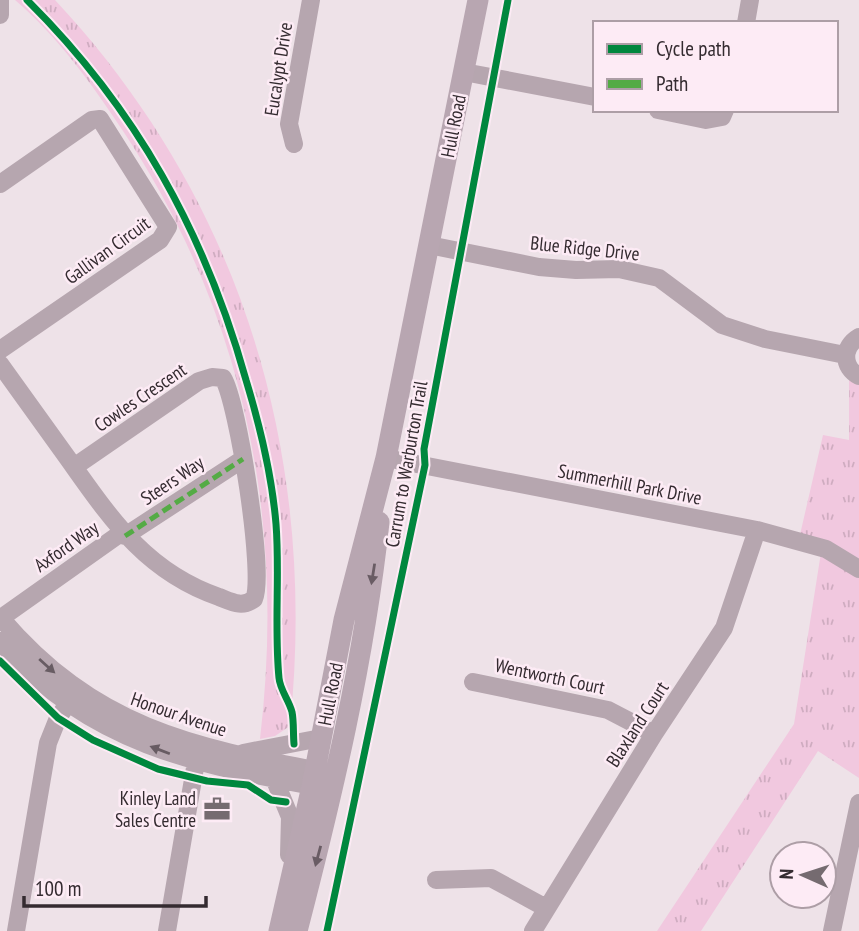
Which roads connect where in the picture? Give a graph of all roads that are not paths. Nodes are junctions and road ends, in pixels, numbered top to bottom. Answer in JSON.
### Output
{"nodes":[{"id":1,"x":0,"y":0,"type":"edge"},
{"id":2,"x":311,"y":0,"type":"edge"},
{"id":3,"x":478,"y":0,"type":"edge"},
{"id":4,"x":750,"y":0,"type":"edge"},
{"id":5,"x":0,"y":15,"type":"edge"},
{"id":6,"x":746,"y":21,"type":"edge"},
{"id":7,"x":464,"y":72,"type":"junction"},
{"id":8,"x":593,"y":97,"type":"edge"},
{"id":9,"x":668,"y":112,"type":"edge"},
{"id":10,"x":724,"y":112,"type":"edge"},
{"id":11,"x":294,"y":144,"type":"dead end"},
{"id":12,"x":0,"y":184,"type":"edge"},
{"id":13,"x":429,"y":245,"type":"junction"},
{"id":14,"x":859,"y":337,"type":"edge"},
{"id":15,"x":0,"y":350,"type":"edge"},
{"id":16,"x":845,"y":355,"type":"junction"},
{"id":17,"x":0,"y":364,"type":"edge"},
{"id":18,"x":859,"y":376,"type":"edge"},
{"id":19,"x":386,"y":458,"type":"junction"},
{"id":20,"x":243,"y":459,"type":"junction"},
{"id":21,"x":74,"y":467,"type":"junction"},
{"id":22,"x":757,"y":530,"type":"junction"},
{"id":23,"x":123,"y":535,"type":"junction"},
{"id":24,"x":859,"y":569,"type":"edge"},
{"id":25,"x":0,"y":617,"type":"edge"},
{"id":26,"x":0,"y":641,"type":"edge"},
{"id":27,"x":473,"y":682,"type":"dead end"},
{"id":28,"x":72,"y":696,"type":"junction"},
{"id":29,"x":654,"y":734,"type":"junction"},
{"id":30,"x":321,"y":738,"type":"junction"},
{"id":31,"x":233,"y":754,"type":"junction"},
{"id":32,"x":196,"y":762,"type":"junction"},
{"id":33,"x":274,"y":778,"type":"junction"},
{"id":34,"x":313,"y":778,"type":"junction"},
{"id":35,"x":335,"y":782,"type":"junction"},
{"id":36,"x":859,"y":803,"type":"edge"},
{"id":37,"x":436,"y":880,"type":"dead end"},
{"id":38,"x":545,"y":908,"type":"junction"},
{"id":39,"x":16,"y":931,"type":"edge"},
{"id":40,"x":167,"y":931,"type":"edge"},
{"id":41,"x":279,"y":931,"type":"edge"},
{"id":42,"x":298,"y":931,"type":"edge"},
{"id":43,"x":533,"y":931,"type":"edge"},
{"id":44,"x":832,"y":931,"type":"edge"}],
"edges":[{"from":1,"to":5,"type":"street"},
{"from":2,"to":11,"type":"street","name":"Eucalypt Drive"},
{"from":3,"to":7,"type":"main road","name":"Hull Road"},
{"from":4,"to":6,"type":"street"},
{"from":7,"to":8,"type":"street"},
{"from":7,"to":13,"type":"main road","name":"Hull Road"},
{"from":9,"to":10,"type":"street"},
{"from":12,"to":15,"type":"street","name":"Gallivan Circuit"},
{"from":13,"to":16,"type":"street","name":"Blue Ridge Drive"},
{"from":13,"to":19,"type":"main road","name":"Hull Road"},
{"from":14,"to":16,"type":"street"},
{"from":16,"to":18,"type":"street"},
{"from":17,"to":21,"type":"street"},
{"from":19,"to":22,"type":"street","name":"Summerhill Park Drive"},
{"from":19,"to":30,"type":"main road","name":"Hull Road"},
{"from":19,"to":35,"type":"main road","name":"Hull Road","one_way":true},
{"from":20,"to":21,"type":"street","name":"Cowles Crescent"},
{"from":20,"to":23,"type":"street","name":"Steers Way"},
{"from":20,"to":23,"type":"street","name":"Cowles Crescent"},
{"from":21,"to":23,"type":"street"},
{"from":22,"to":24,"type":"street","name":"Summerhill Park Drive"},
{"from":22,"to":29,"type":"street","name":"Blaxland Court"},
{"from":23,"to":25,"type":"street","name":"Axford Way"},
{"from":25,"to":28,"type":"street","name":"Honour Avenue","one_way":true},
{"from":26,"to":28,"type":"street","name":"Honour Avenue"},
{"from":27,"to":29,"type":"street","name":"Wentworth Court"},
{"from":28,"to":31,"type":"street","name":"Honour Avenue"},
{"from":32,"to":28,"type":"street","name":"Honour Avenue","one_way":true},
{"from":28,"to":39,"type":"street"},
{"from":29,"to":38,"type":"street","name":"Blaxland Court"},
{"from":30,"to":31,"type":"street"},
{"from":30,"to":34,"type":"main road","name":"Hull Road"},
{"from":31,"to":34,"type":"street","name":"Honour Avenue"},
{"from":32,"to":33,"type":"street","name":"Honour Avenue"},
{"from":32,"to":40,"type":"street"},
{"from":33,"to":34,"type":"street","name":"Honour Avenue"},
{"from":33,"to":41,"type":"street"},
{"from":34,"to":35,"type":"street","name":"Honour Avenue"},
{"from":34,"to":41,"type":"main road","name":"Hull Road"},
{"from":35,"to":42,"type":"main road","name":"Hull Road","one_way":true},
{"from":36,"to":44,"type":"street"},
{"from":37,"to":38,"type":"street"},
{"from":38,"to":43,"type":"street","name":"Blaxland Court"}]}
